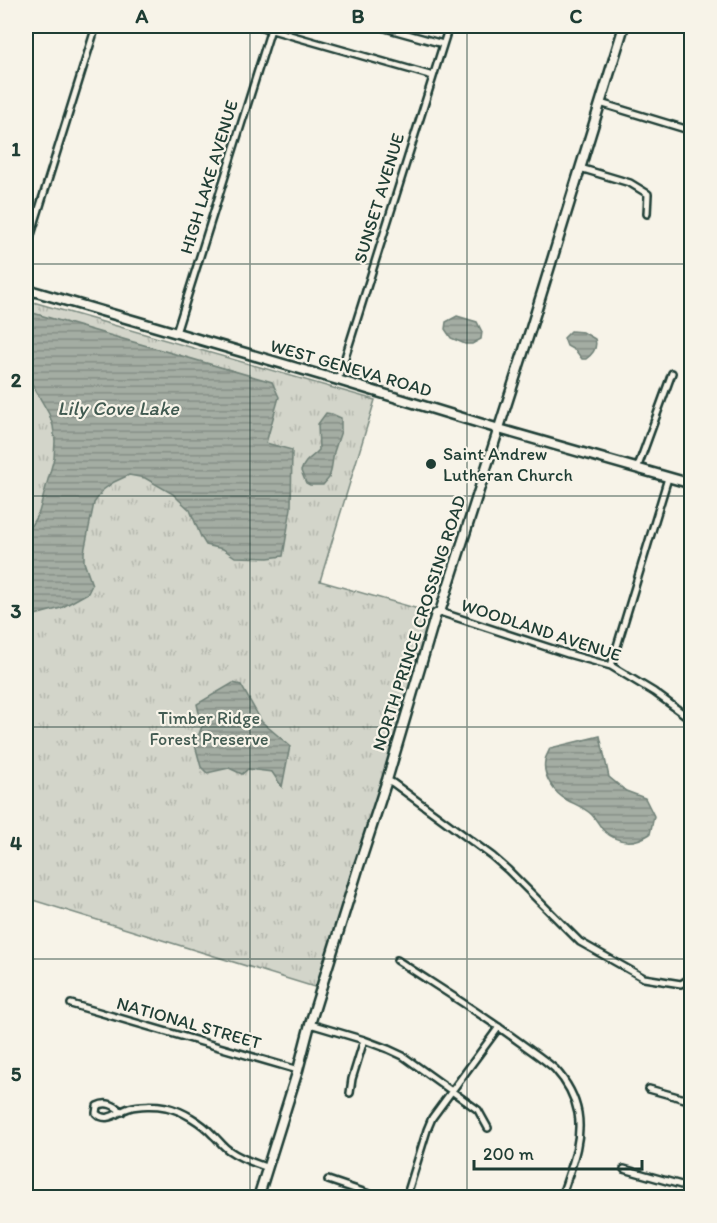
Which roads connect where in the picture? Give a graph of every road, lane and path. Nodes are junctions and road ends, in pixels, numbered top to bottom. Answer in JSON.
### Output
{"nodes":[{"id":1,"x":96,"y":26,"type":"edge"},
{"id":2,"x":258,"y":26,"type":"edge"},
{"id":3,"x":378,"y":26,"type":"edge"},
{"id":4,"x":448,"y":26,"type":"edge"},
{"id":5,"x":624,"y":26,"type":"edge"},
{"id":6,"x":271,"y":29,"type":"junction"},
{"id":7,"x":443,"y":44,"type":"junction"},
{"id":8,"x":433,"y":76,"type":"junction"},
{"id":9,"x":600,"y":104,"type":"junction"},
{"id":10,"x":692,"y":131,"type":"edge"},
{"id":11,"x":580,"y":168,"type":"junction"},
{"id":12,"x":647,"y":214,"type":"dead end"},
{"id":13,"x":26,"y":251,"type":"edge"},
{"id":14,"x":26,"y":289,"type":"edge"},
{"id":15,"x":176,"y":333,"type":"junction"},
{"id":16,"x":672,"y":373,"type":"dead end"},
{"id":17,"x":338,"y":380,"type":"junction"},
{"id":18,"x":499,"y":429,"type":"junction"},
{"id":19,"x":637,"y":469,"type":"junction"},
{"id":20,"x":668,"y":478,"type":"junction"},
{"id":21,"x":691,"y":484,"type":"edge"},
{"id":22,"x":440,"y":612,"type":"junction"},
{"id":23,"x":611,"y":666,"type":"junction"},
{"id":24,"x":692,"y":720,"type":"edge"},
{"id":25,"x":387,"y":780,"type":"junction"},
{"id":26,"x":397,"y":960,"type":"dead end"},
{"id":27,"x":692,"y":977,"type":"edge"},
{"id":28,"x":71,"y":1004,"type":"dead end"},
{"id":29,"x":310,"y":1024,"type":"junction"},
{"id":30,"x":499,"y":1027,"type":"junction"},
{"id":31,"x":364,"y":1040,"type":"junction"},
{"id":32,"x":298,"y":1070,"type":"junction"},
{"id":33,"x":649,"y":1089,"type":"dead end"},
{"id":34,"x":452,"y":1091,"type":"junction"},
{"id":35,"x":350,"y":1094,"type":"dead end"},
{"id":36,"x":692,"y":1101,"type":"edge"},
{"id":37,"x":122,"y":1112,"type":"dead end"},
{"id":38,"x":489,"y":1128,"type":"dead end"},
{"id":39,"x":268,"y":1168,"type":"junction"},
{"id":40,"x":624,"y":1169,"type":"dead end"},
{"id":41,"x":327,"y":1180,"type":"dead end"},
{"id":42,"x":692,"y":1188,"type":"edge"},
{"id":43,"x":258,"y":1197,"type":"edge"},
{"id":44,"x":381,"y":1197,"type":"edge"},
{"id":45,"x":406,"y":1197,"type":"edge"},
{"id":46,"x":561,"y":1197,"type":"edge"}],
"edges":[{"from":1,"to":13,"type":"street"},
{"from":2,"to":6,"type":"street"},
{"from":3,"to":7,"type":"street"},
{"from":4,"to":7,"type":"street","name":"SUNSET AVENUE"},
{"from":5,"to":9,"type":"street","name":"NORTH PRINCE CROSSING ROAD"},
{"from":6,"to":8,"type":"street"},
{"from":6,"to":15,"type":"street","name":"HIGH LAKE AVENUE"},
{"from":7,"to":8,"type":"street","name":"SUNSET AVENUE"},
{"from":8,"to":17,"type":"street","name":"SUNSET AVENUE"},
{"from":9,"to":10,"type":"street"},
{"from":9,"to":11,"type":"street","name":"NORTH PRINCE CROSSING ROAD"},
{"from":11,"to":12,"type":"street"},
{"from":11,"to":18,"type":"street","name":"NORTH PRINCE CROSSING ROAD"},
{"from":14,"to":15,"type":"street","name":"WEST GENEVA ROAD"},
{"from":15,"to":17,"type":"street","name":"WEST GENEVA ROAD"},
{"from":16,"to":19,"type":"street"},
{"from":17,"to":18,"type":"street","name":"WEST GENEVA ROAD"},
{"from":18,"to":19,"type":"street","name":"WEST GENEVA ROAD"},
{"from":18,"to":22,"type":"street","name":"NORTH PRINCE CROSSING ROAD"},
{"from":19,"to":20,"type":"street","name":"WEST GENEVA ROAD"},
{"from":20,"to":21,"type":"street","name":"WEST GENEVA ROAD"},
{"from":20,"to":23,"type":"street"},
{"from":22,"to":23,"type":"street","name":"WOODLAND AVENUE"},
{"from":22,"to":25,"type":"street","name":"NORTH PRINCE CROSSING ROAD"},
{"from":23,"to":24,"type":"street","name":"WOODLAND AVENUE"},
{"from":25,"to":27,"type":"street"},
{"from":25,"to":29,"type":"street","name":"NORTH PRINCE CROSSING ROAD"},
{"from":26,"to":30,"type":"street"},
{"from":28,"to":32,"type":"street","name":"NATIONAL STREET"},
{"from":29,"to":31,"type":"street"},
{"from":29,"to":32,"type":"street","name":"NORTH PRINCE CROSSING ROAD"},
{"from":30,"to":34,"type":"street"},
{"from":30,"to":46,"type":"street"},
{"from":31,"to":34,"type":"street"},
{"from":31,"to":35,"type":"street"},
{"from":32,"to":39,"type":"street","name":"NORTH PRINCE CROSSING ROAD"},
{"from":33,"to":36,"type":"street"},
{"from":34,"to":38,"type":"street"},
{"from":34,"to":45,"type":"street"},
{"from":37,"to":39,"type":"street"},
{"from":39,"to":43,"type":"street","name":"NORTH PRINCE CROSSING ROAD"},
{"from":40,"to":42,"type":"street"},
{"from":41,"to":44,"type":"street"}]}
